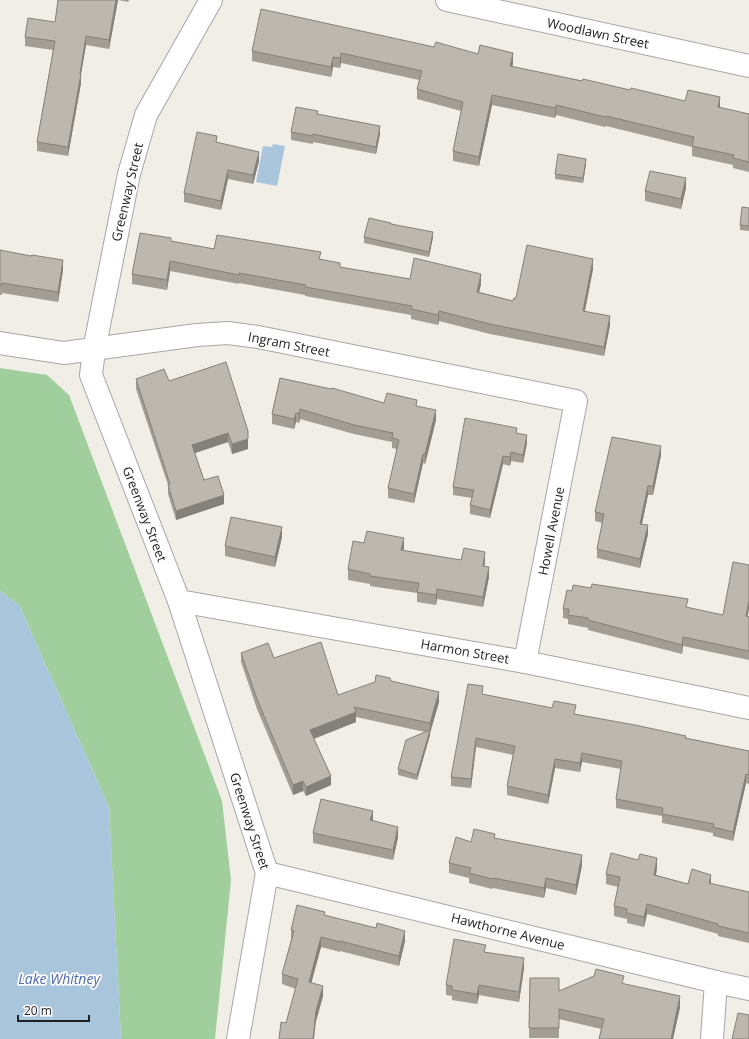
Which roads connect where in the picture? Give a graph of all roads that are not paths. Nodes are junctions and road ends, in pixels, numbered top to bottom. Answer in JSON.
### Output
{"nodes":[{"id":1,"x":211,"y":0,"type":"edge"},
{"id":2,"x":447,"y":0,"type":"edge"},
{"id":3,"x":749,"y":66,"type":"edge"},
{"id":4,"x":0,"y":343,"type":"edge"},
{"id":5,"x":94,"y":350,"type":"junction"},
{"id":6,"x":576,"y":401,"type":"joint"},
{"id":7,"x":179,"y":601,"type":"junction"},
{"id":8,"x":525,"y":662,"type":"junction"},
{"id":9,"x":749,"y":708,"type":"edge"},
{"id":10,"x":268,"y":873,"type":"junction"},
{"id":11,"x":716,"y":982,"type":"junction"},
{"id":12,"x":749,"y":989,"type":"edge"},
{"id":13,"x":238,"y":1039,"type":"edge"},
{"id":14,"x":712,"y":1039,"type":"edge"}],
"edges":[{"from":1,"to":5,"type":"street","name":"Greenway Street"},
{"from":2,"to":3,"type":"street","name":"Woodlawn Street"},
{"from":4,"to":5,"type":"street","name":"Ingram Street"},
{"from":5,"to":6,"type":"street","name":"Ingram Street"},
{"from":5,"to":7,"type":"street","name":"Greenway Street"},
{"from":6,"to":8,"type":"street","name":"Howell Avenue"},
{"from":7,"to":8,"type":"street","name":"Harmon Street"},
{"from":7,"to":10,"type":"street","name":"Greenway Street"},
{"from":8,"to":9,"type":"street","name":"Harmon Street"},
{"from":10,"to":11,"type":"street","name":"Hawthorne Avenue"},
{"from":10,"to":13,"type":"street","name":"Greenway Street"},
{"from":11,"to":12,"type":"street","name":"Hawthorne Avenue"},
{"from":11,"to":14,"type":"street"}]}
